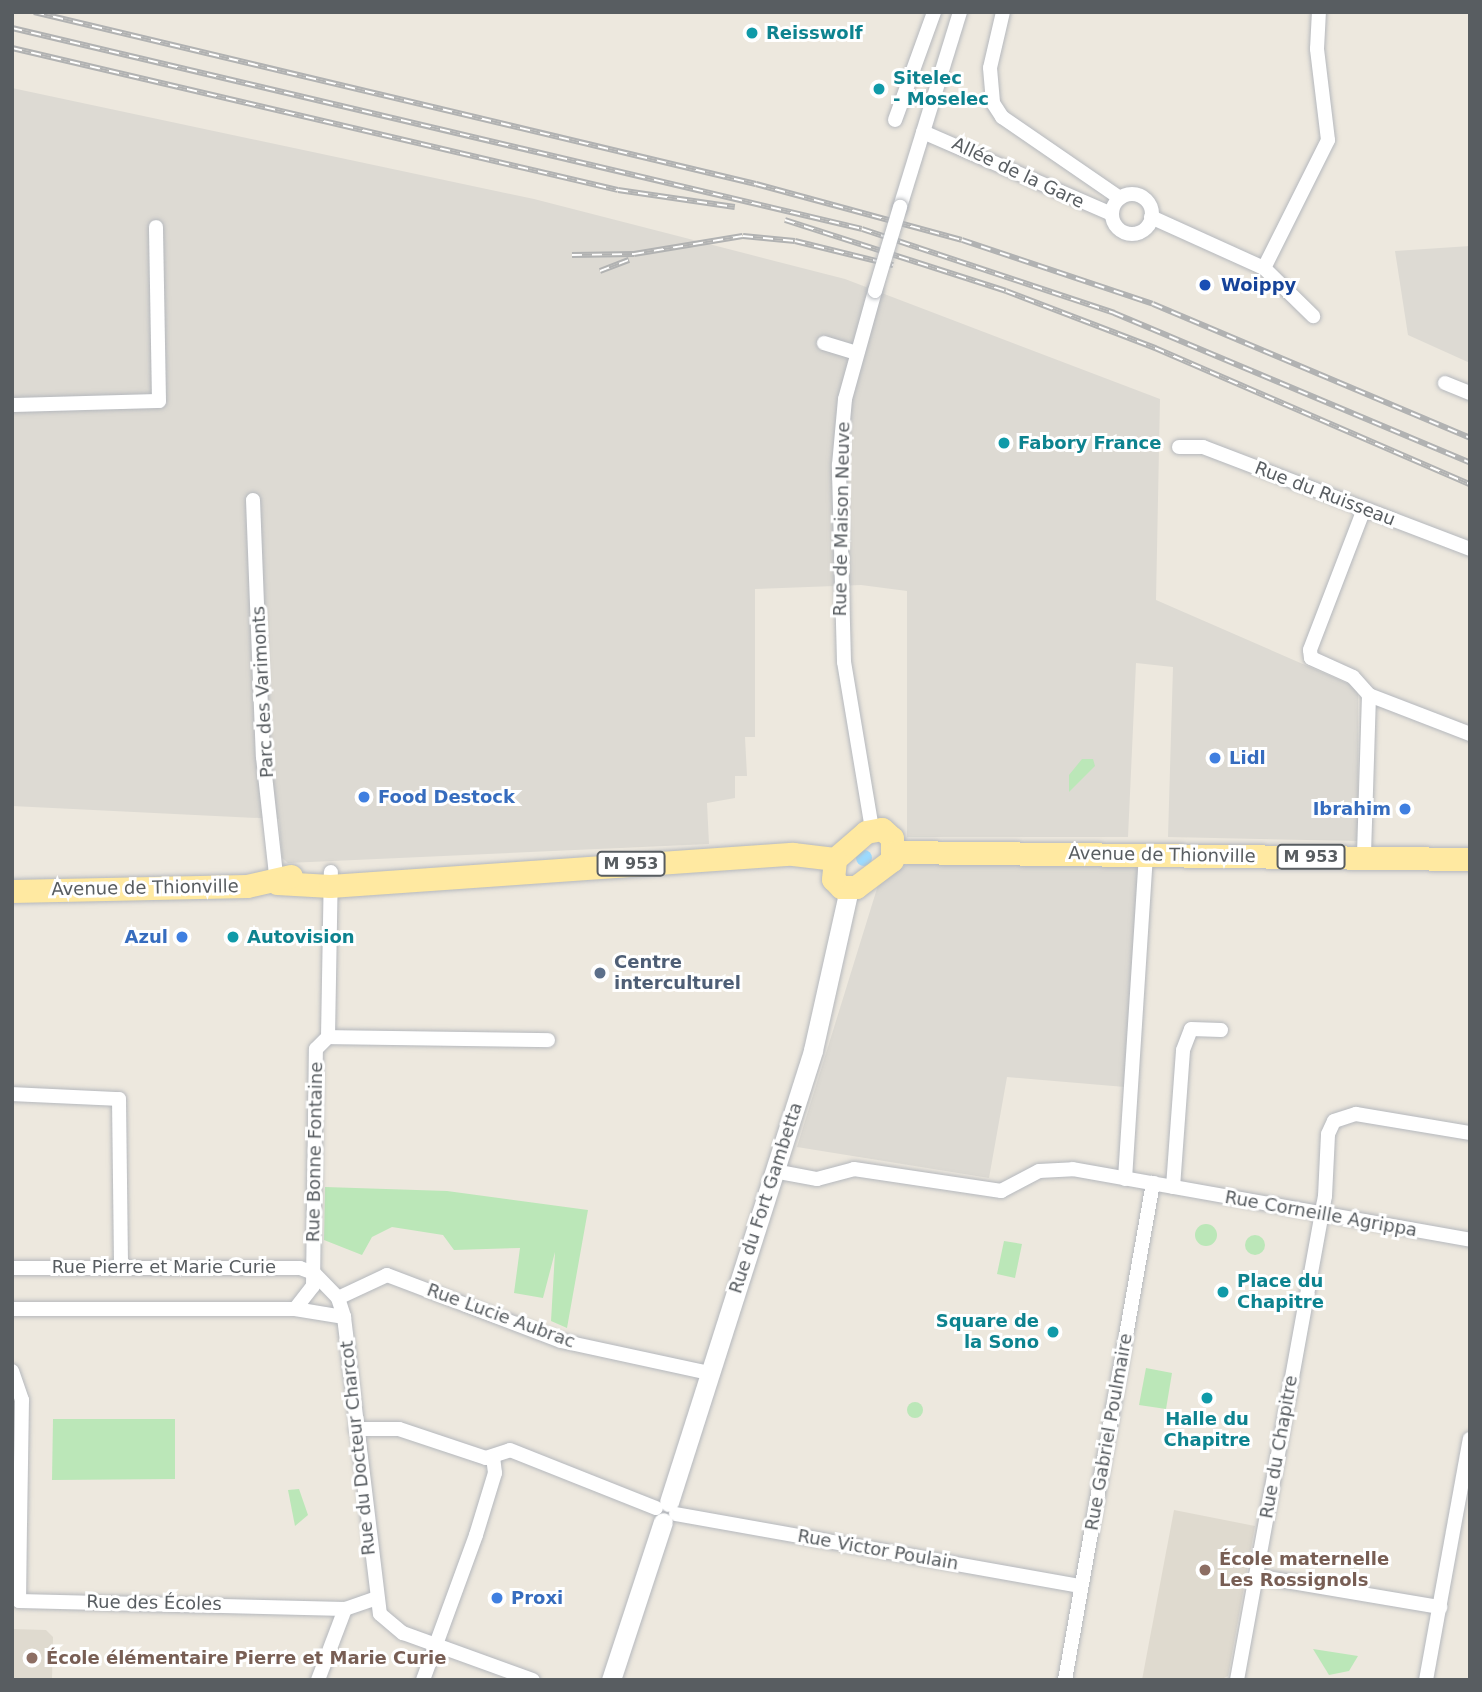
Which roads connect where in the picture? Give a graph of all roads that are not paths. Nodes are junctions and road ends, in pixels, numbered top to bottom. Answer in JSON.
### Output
{"nodes":[{"id":1,"x":934,"y":12,"type":"edge"},
{"id":2,"x":960,"y":12,"type":"edge"},
{"id":3,"x":1003,"y":12,"type":"edge"},
{"id":4,"x":1320,"y":12,"type":"edge"},
{"id":5,"x":895,"y":120,"type":"dead end"},
{"id":6,"x":923,"y":132,"type":"junction"},
{"id":7,"x":1120,"y":198,"type":"junction"},
{"id":8,"x":1112,"y":214,"type":"junction"},
{"id":9,"x":1151,"y":217,"type":"junction"},
{"id":10,"x":156,"y":228,"type":"dead end"},
{"id":11,"x":1264,"y":268,"type":"junction"},
{"id":12,"x":1313,"y":316,"type":"dead end"},
{"id":13,"x":824,"y":343,"type":"dead end"},
{"id":14,"x":857,"y":353,"type":"junction"},
{"id":15,"x":1445,"y":383,"type":"dead end"},
{"id":16,"x":1470,"y":393,"type":"edge"},
{"id":17,"x":12,"y":405,"type":"edge"},
{"id":18,"x":1179,"y":447,"type":"dead end"},
{"id":19,"x":253,"y":500,"type":"dead end"},
{"id":20,"x":1364,"y":509,"type":"junction"},
{"id":21,"x":1470,"y":549,"type":"edge"},
{"id":22,"x":1369,"y":695,"type":"junction"},
{"id":23,"x":1470,"y":734,"type":"edge"},
{"id":24,"x":872,"y":829,"type":"junction"},
{"id":25,"x":896,"y":852,"type":"junction"},
{"id":26,"x":1146,"y":855,"type":"junction"},
{"id":27,"x":1364,"y":858,"type":"junction"},
{"id":28,"x":835,"y":859,"type":"junction"},
{"id":29,"x":1470,"y":859,"type":"edge"},
{"id":30,"x":331,"y":879,"type":"junction"},
{"id":31,"x":277,"y":883,"type":"junction"},
{"id":32,"x":849,"y":889,"type":"junction"},
{"id":33,"x":12,"y":891,"type":"edge"},
{"id":34,"x":1221,"y":1030,"type":"dead end"},
{"id":35,"x":328,"y":1037,"type":"junction"},
{"id":36,"x":548,"y":1040,"type":"dead end"},
{"id":37,"x":12,"y":1094,"type":"edge"},
{"id":38,"x":1470,"y":1133,"type":"edge"},
{"id":39,"x":774,"y":1171,"type":"junction"},
{"id":40,"x":1125,"y":1178,"type":"junction"},
{"id":41,"x":1153,"y":1183,"type":"junction"},
{"id":42,"x":1173,"y":1187,"type":"junction"},
{"id":43,"x":1321,"y":1214,"type":"junction"},
{"id":44,"x":1470,"y":1240,"type":"edge"},
{"id":45,"x":121,"y":1267,"type":"junction"},
{"id":46,"x":12,"y":1268,"type":"edge"},
{"id":47,"x":314,"y":1273,"type":"junction"},
{"id":48,"x":338,"y":1298,"type":"junction"},
{"id":49,"x":12,"y":1309,"type":"edge"},
{"id":50,"x":295,"y":1309,"type":"junction"},
{"id":51,"x":344,"y":1317,"type":"junction"},
{"id":52,"x":12,"y":1371,"type":"edge"},
{"id":53,"x":709,"y":1373,"type":"junction"},
{"id":54,"x":356,"y":1429,"type":"junction"},
{"id":55,"x":1470,"y":1439,"type":"edge"},
{"id":56,"x":493,"y":1456,"type":"junction"},
{"id":57,"x":666,"y":1512,"type":"junction"},
{"id":58,"x":16,"y":1523,"type":"edge"},
{"id":59,"x":1255,"y":1576,"type":"junction"},
{"id":60,"x":1081,"y":1586,"type":"junction"},
{"id":61,"x":374,"y":1599,"type":"junction"},
{"id":62,"x":1440,"y":1607,"type":"junction"},
{"id":63,"x":345,"y":1609,"type":"junction"},
{"id":64,"x":438,"y":1644,"type":"junction"},
{"id":65,"x":318,"y":1680,"type":"edge"},
{"id":66,"x":423,"y":1680,"type":"edge"},
{"id":67,"x":533,"y":1680,"type":"edge"},
{"id":68,"x":611,"y":1680,"type":"edge"},
{"id":69,"x":1065,"y":1680,"type":"edge"},
{"id":70,"x":1237,"y":1680,"type":"edge"},
{"id":71,"x":1426,"y":1680,"type":"edge"}],
"edges":[{"from":1,"to":5,"type":"street"},
{"from":2,"to":6,"type":"street","name":"Rue de Maison Neuve"},
{"from":3,"to":7,"type":"street"},
{"from":4,"to":11,"type":"street"},
{"from":6,"to":8,"type":"street","name":"Allée de la Gare"},
{"from":6,"to":14,"type":"street","name":"Rue de Maison Neuve","bridge":true},
{"from":7,"to":8,"type":"street"},
{"from":7,"to":9,"type":"street"},
{"from":8,"to":9,"type":"street"},
{"from":9,"to":11,"type":"street"},
{"from":10,"to":17,"type":"street"},
{"from":11,"to":12,"type":"street"},
{"from":13,"to":14,"type":"street"},
{"from":14,"to":24,"type":"street","name":"Rue de Maison Neuve"},
{"from":15,"to":16,"type":"street"},
{"from":18,"to":20,"type":"street","name":"Rue du Ruisseau"},
{"from":19,"to":31,"type":"street","name":"Parc des Varimonts"},
{"from":20,"to":21,"type":"street","name":"Rue du Ruisseau"},
{"from":20,"to":22,"type":"street"},
{"from":22,"to":23,"type":"street"},
{"from":22,"to":27,"type":"street"},
{"from":24,"to":25,"type":"main road"},
{"from":24,"to":28,"type":"main road"},
{"from":25,"to":26,"type":"main road","name":"Avenue de Thionville","number":"M 953"},
{"from":25,"to":32,"type":"main road"},
{"from":26,"to":27,"type":"main road","name":"Avenue de Thionville","number":"M 953"},
{"from":26,"to":40,"type":"street"},
{"from":27,"to":29,"type":"main road","name":"Avenue de Thionville","number":"M 953"},
{"from":28,"to":30,"type":"main road","name":"Avenue de Thionville","number":"M 953"},
{"from":28,"to":32,"type":"main road"},
{"from":30,"to":31,"type":"main road","name":"Avenue de Thionville","number":"M 953"},
{"from":30,"to":35,"type":"street"},
{"from":31,"to":33,"type":"main road","name":"Avenue de Thionville","number":"M 953"},
{"from":32,"to":39,"type":"street","name":"Rue du Fort Gambetta"},
{"from":34,"to":42,"type":"street"},
{"from":35,"to":36,"type":"street"},
{"from":35,"to":47,"type":"street","name":"Rue Bonne Fontaine"},
{"from":37,"to":45,"type":"street"},
{"from":38,"to":43,"type":"street","name":"Rue du Chapitre"},
{"from":39,"to":40,"type":"street","name":"Rue Corneille Agrippa"},
{"from":39,"to":53,"type":"street","name":"Rue du Fort Gambetta"},
{"from":40,"to":41,"type":"street","name":"Rue Corneille Agrippa"},
{"from":41,"to":42,"type":"street","name":"Rue Corneille Agrippa"},
{"from":41,"to":60,"type":"street","name":"Rue Gabriel Poulmaire"},
{"from":42,"to":43,"type":"street","name":"Rue Corneille Agrippa"},
{"from":43,"to":44,"type":"street","name":"Rue Corneille Agrippa"},
{"from":43,"to":59,"type":"street","name":"Rue du Chapitre"},
{"from":45,"to":46,"type":"street","name":"Rue Pierre et Marie Curie"},
{"from":45,"to":47,"type":"street","name":"Rue Pierre et Marie Curie"},
{"from":47,"to":48,"type":"street"},
{"from":47,"to":50,"type":"street"},
{"from":48,"to":51,"type":"street","name":"Rue du Docteur Charcot"},
{"from":48,"to":53,"type":"street","name":"Rue Lucie Aubrac"},
{"from":49,"to":50,"type":"street"},
{"from":50,"to":51,"type":"street"},
{"from":51,"to":54,"type":"street","name":"Rue du Docteur Charcot"},
{"from":52,"to":58,"type":"street"},
{"from":53,"to":57,"type":"street","name":"Rue du Fort Gambetta"},
{"from":54,"to":56,"type":"street","name":"Rue Victor Poulain"},
{"from":54,"to":61,"type":"street","name":"Rue du Docteur Charcot"},
{"from":55,"to":62,"type":"street"},
{"from":56,"to":57,"type":"street","name":"Rue Victor Poulain"},
{"from":56,"to":64,"type":"street"},
{"from":57,"to":60,"type":"street","name":"Rue Victor Poulain"},
{"from":57,"to":68,"type":"street","name":"Rue du Fort Gambetta"},
{"from":58,"to":63,"type":"street","name":"Rue des Écoles"},
{"from":59,"to":62,"type":"street"},
{"from":59,"to":70,"type":"street","name":"Rue du Chapitre"},
{"from":60,"to":69,"type":"street","name":"Rue Gabriel Poulmaire"},
{"from":61,"to":63,"type":"street","name":"Rue des Écoles"},
{"from":61,"to":64,"type":"street"},
{"from":62,"to":71,"type":"street"},
{"from":63,"to":65,"type":"street"},
{"from":64,"to":66,"type":"street"},
{"from":64,"to":67,"type":"street"}]}
